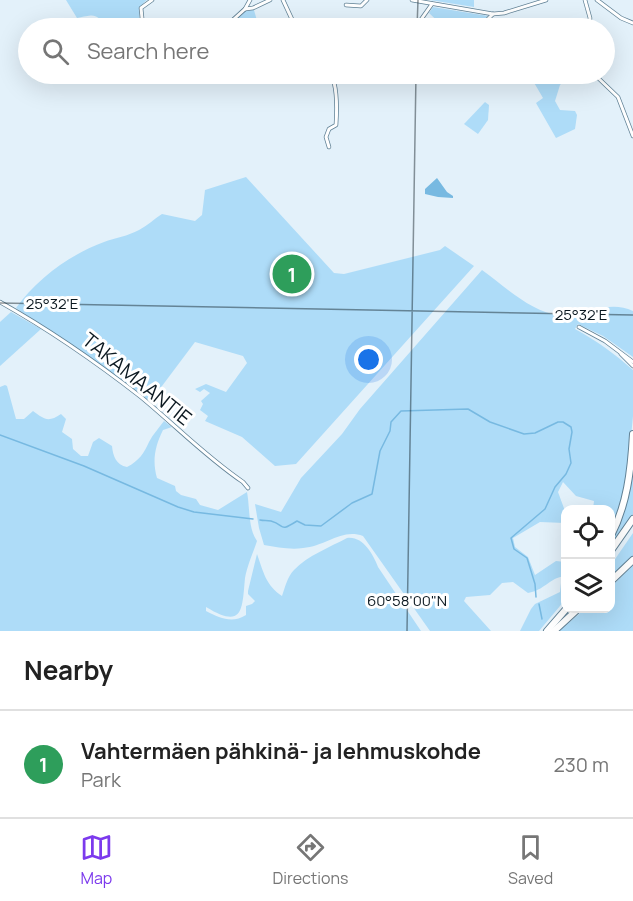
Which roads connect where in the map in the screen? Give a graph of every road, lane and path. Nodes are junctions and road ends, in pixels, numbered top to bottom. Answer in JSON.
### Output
{"nodes":[{"id":1,"x":152,"y":0,"type":"edge"},
{"id":2,"x":250,"y":0,"type":"edge"},
{"id":3,"x":270,"y":0,"type":"edge"},
{"id":4,"x":283,"y":0,"type":"edge"},
{"id":5,"x":367,"y":0,"type":"edge"},
{"id":6,"x":412,"y":0,"type":"edge"},
{"id":7,"x":546,"y":0,"type":"edge"},
{"id":8,"x":585,"y":0,"type":"edge"},
{"id":9,"x":597,"y":0,"type":"edge"},
{"id":10,"x":432,"y":4,"type":"junction"},
{"id":11,"x":346,"y":5,"type":"dead end"},
{"id":12,"x":245,"y":9,"type":"junction"},
{"id":13,"x":494,"y":14,"type":"junction"},
{"id":14,"x":142,"y":18,"type":"edge"},
{"id":15,"x":235,"y":18,"type":"edge"},
{"id":16,"x":291,"y":18,"type":"edge"},
{"id":17,"x":422,"y":18,"type":"edge"},
{"id":18,"x":489,"y":18,"type":"edge"},
{"id":19,"x":590,"y":18,"type":"edge"},
{"id":20,"x":633,"y":23,"type":"edge"},
{"id":21,"x":334,"y":84,"type":"edge"},
{"id":22,"x":604,"y":84,"type":"edge"},
{"id":23,"x":633,"y":136,"type":"edge"},
{"id":24,"x":329,"y":147,"type":"dead end"},
{"id":25,"x":0,"y":302,"type":"edge"},
{"id":26,"x":579,"y":327,"type":"dead end"},
{"id":27,"x":633,"y":364,"type":"edge"},
{"id":28,"x":633,"y":434,"type":"edge"},
{"id":29,"x":248,"y":488,"type":"dead end"},
{"id":30,"x":633,"y":519,"type":"edge"},
{"id":31,"x":615,"y":528,"type":"edge"},
{"id":32,"x":615,"y":545,"type":"edge"},
{"id":33,"x":633,"y":560,"type":"edge"},
{"id":34,"x":615,"y":577,"type":"edge"},
{"id":35,"x":563,"y":613,"type":"edge"},
{"id":36,"x":574,"y":613,"type":"edge"},
{"id":37,"x":547,"y":631,"type":"edge"},
{"id":38,"x":554,"y":631,"type":"edge"}],
"edges":[{"from":1,"to":14,"type":"street"},
{"from":2,"to":12,"type":"street"},
{"from":3,"to":12,"type":"street"},
{"from":4,"to":16,"type":"street"},
{"from":5,"to":11,"type":"street"},
{"from":6,"to":10,"type":"street"},
{"from":7,"to":13,"type":"street"},
{"from":8,"to":19,"type":"street"},
{"from":9,"to":20,"type":"street"},
{"from":10,"to":13,"type":"street"},
{"from":10,"to":17,"type":"street"},
{"from":12,"to":15,"type":"street"},
{"from":13,"to":18,"type":"street"},
{"from":21,"to":24,"type":"street"},
{"from":22,"to":23,"type":"street"},
{"from":25,"to":29,"type":"street","name":"TAKAMAANTIE"},
{"from":26,"to":27,"type":"street"},
{"from":28,"to":31,"type":"highway"},
{"from":30,"to":32,"type":"highway"},
{"from":33,"to":34,"type":"highway"},
{"from":35,"to":37,"type":"highway"},
{"from":36,"to":38,"type":"highway"}]}
